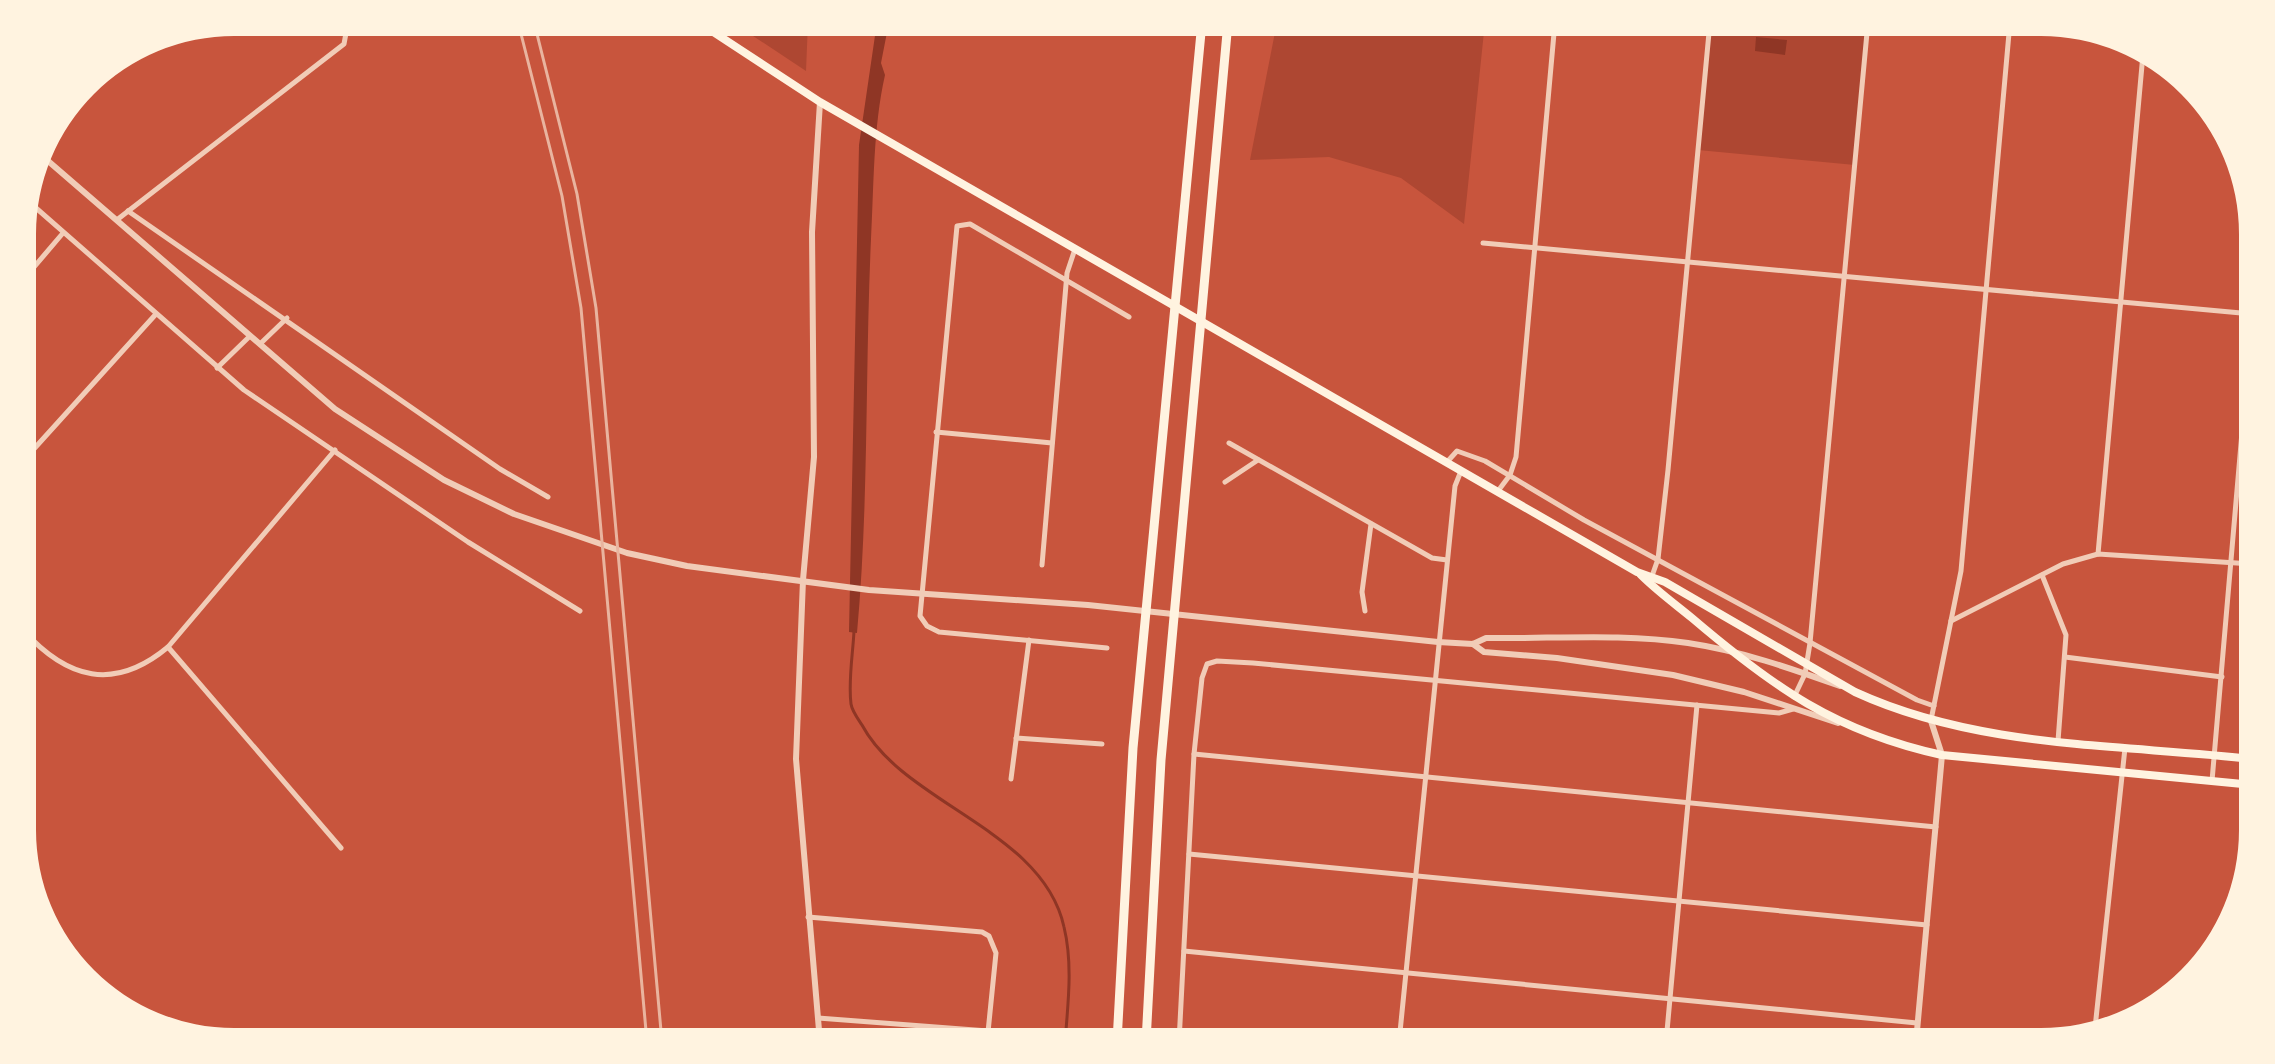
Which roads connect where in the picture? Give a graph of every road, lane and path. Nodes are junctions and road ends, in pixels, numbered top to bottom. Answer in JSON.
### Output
{"nodes":[{"id":1,"x":345,"y":36,"type":"edge"},
{"id":2,"x":719,"y":36,"type":"edge"},
{"id":3,"x":1201,"y":36,"type":"edge"},
{"id":4,"x":1227,"y":36,"type":"edge"},
{"id":5,"x":1554,"y":36,"type":"edge"},
{"id":6,"x":1709,"y":36,"type":"edge"},
{"id":7,"x":1867,"y":36,"type":"edge"},
{"id":8,"x":2009,"y":36,"type":"edge"},
{"id":9,"x":2142,"y":64,"type":"edge"},
{"id":10,"x":820,"y":102,"type":"junction"},
{"id":11,"x":50,"y":162,"type":"edge"},
{"id":12,"x":38,"y":210,"type":"edge"},
{"id":13,"x":128,"y":211,"type":"junction"},
{"id":14,"x":118,"y":219,"type":"junction"},
{"id":15,"x":63,"y":233,"type":"junction"},
{"id":16,"x":1483,"y":243,"type":"dead end"},
{"id":17,"x":1534,"y":246,"type":"junction"},
{"id":18,"x":1075,"y":248,"type":"junction"},
{"id":19,"x":1687,"y":262,"type":"junction"},
{"id":20,"x":36,"y":265,"type":"edge"},
{"id":21,"x":1845,"y":276,"type":"junction"},
{"id":22,"x":1066,"y":280,"type":"junction"},
{"id":23,"x":1987,"y":290,"type":"junction"},
{"id":24,"x":2120,"y":302,"type":"junction"},
{"id":25,"x":156,"y":314,"type":"junction"},
{"id":26,"x":2239,"y":314,"type":"edge"},
{"id":27,"x":1129,"y":317,"type":"dead end"},
{"id":28,"x":287,"y":318,"type":"junction"},
{"id":29,"x":250,"y":336,"type":"junction"},
{"id":30,"x":260,"y":344,"type":"junction"},
{"id":31,"x":217,"y":368,"type":"junction"},
{"id":32,"x":936,"y":432,"type":"junction"},
{"id":33,"x":1052,"y":443,"type":"junction"},
{"id":34,"x":1229,"y":443,"type":"dead end"},
{"id":35,"x":36,"y":447,"type":"edge"},
{"id":36,"x":335,"y":450,"type":"junction"},
{"id":37,"x":1258,"y":460,"type":"junction"},
{"id":38,"x":1447,"y":462,"type":"junction"},
{"id":39,"x":2239,"y":468,"type":"edge"},
{"id":40,"x":1462,"y":470,"type":"junction"},
{"id":41,"x":1510,"y":475,"type":"junction"},
{"id":42,"x":1225,"y":482,"type":"dead end"},
{"id":43,"x":1498,"y":491,"type":"junction"},
{"id":44,"x":548,"y":497,"type":"dead end"},
{"id":45,"x":1371,"y":524,"type":"junction"},
{"id":46,"x":2098,"y":554,"type":"junction"},
{"id":47,"x":1658,"y":559,"type":"junction"},
{"id":48,"x":1447,"y":560,"type":"junction"},
{"id":49,"x":2231,"y":562,"type":"junction"},
{"id":50,"x":2239,"y":563,"type":"edge"},
{"id":51,"x":1042,"y":565,"type":"dead end"},
{"id":52,"x":1637,"y":572,"type":"junction"},
{"id":53,"x":2042,"y":575,"type":"junction"},
{"id":54,"x":1651,"y":577,"type":"junction"},
{"id":55,"x":803,"y":580,"type":"junction"},
{"id":56,"x":920,"y":594,"type":"junction"},
{"id":57,"x":580,"y":611,"type":"dead end"},
{"id":58,"x":1365,"y":611,"type":"dead end"},
{"id":59,"x":1951,"y":621,"type":"junction"},
{"id":60,"x":1029,"y":640,"type":"junction"},
{"id":61,"x":1438,"y":642,"type":"junction"},
{"id":62,"x":36,"y":643,"type":"edge"},
{"id":63,"x":1810,"y":643,"type":"junction"},
{"id":64,"x":1473,"y":644,"type":"junction"},
{"id":65,"x":168,"y":647,"type":"junction"},
{"id":66,"x":1107,"y":648,"type":"dead end"},
{"id":67,"x":1728,"y":651,"type":"junction"},
{"id":68,"x":2065,"y":657,"type":"junction"},
{"id":69,"x":1806,"y":669,"type":"junction"},
{"id":70,"x":2222,"y":677,"type":"junction"},
{"id":71,"x":1434,"y":681,"type":"junction"},
{"id":72,"x":1794,"y":698,"type":"junction"},
{"id":73,"x":1697,"y":705,"type":"junction"},
{"id":74,"x":1934,"y":706,"type":"junction"},
{"id":75,"x":1793,"y":709,"type":"junction"},
{"id":76,"x":1931,"y":721,"type":"junction"},
{"id":77,"x":1850,"y":727,"type":"junction"},
{"id":78,"x":1016,"y":738,"type":"junction"},
{"id":79,"x":2058,"y":741,"type":"junction"},
{"id":80,"x":1102,"y":744,"type":"dead end"},
{"id":81,"x":2125,"y":747,"type":"junction"},
{"id":82,"x":1194,"y":754,"type":"junction"},
{"id":83,"x":1942,"y":755,"type":"junction"},
{"id":84,"x":2215,"y":755,"type":"junction"},
{"id":85,"x":2239,"y":758,"type":"edge"},
{"id":86,"x":2122,"y":772,"type":"junction"},
{"id":87,"x":1424,"y":777,"type":"junction"},
{"id":88,"x":1011,"y":779,"type":"dead end"},
{"id":89,"x":2212,"y":781,"type":"junction"},
{"id":90,"x":2239,"y":784,"type":"edge"},
{"id":91,"x":1689,"y":802,"type":"junction"},
{"id":92,"x":1936,"y":827,"type":"junction"},
{"id":93,"x":341,"y":848,"type":"dead end"},
{"id":94,"x":1189,"y":854,"type":"junction"},
{"id":95,"x":1415,"y":874,"type":"junction"},
{"id":96,"x":1680,"y":900,"type":"junction"},
{"id":97,"x":808,"y":917,"type":"junction"},
{"id":98,"x":1927,"y":925,"type":"junction"},
{"id":99,"x":1184,"y":951,"type":"junction"},
{"id":100,"x":1405,"y":972,"type":"junction"},
{"id":101,"x":1670,"y":998,"type":"junction"},
{"id":102,"x":817,"y":1018,"type":"junction"},
{"id":103,"x":2096,"y":1020,"type":"edge"},
{"id":104,"x":1917,"y":1023,"type":"junction"},
{"id":105,"x":818,"y":1028,"type":"edge"},
{"id":106,"x":949,"y":1028,"type":"edge"},
{"id":107,"x":988,"y":1028,"type":"edge"},
{"id":108,"x":1118,"y":1028,"type":"edge"},
{"id":109,"x":1147,"y":1028,"type":"edge"},
{"id":110,"x":1180,"y":1028,"type":"edge"},
{"id":111,"x":1400,"y":1028,"type":"edge"},
{"id":112,"x":1667,"y":1028,"type":"edge"},
{"id":113,"x":1917,"y":1028,"type":"edge"}],
"edges":[{"from":1,"to":13,"type":"street"},
{"from":2,"to":10,"type":"main road"},
{"from":3,"to":108,"type":"highway"},
{"from":4,"to":109,"type":"highway"},
{"from":5,"to":17,"type":"street"},
{"from":6,"to":19,"type":"street"},
{"from":7,"to":21,"type":"street"},
{"from":8,"to":23,"type":"street"},
{"from":9,"to":24,"type":"street"},
{"from":10,"to":18,"type":"main road"},
{"from":10,"to":55,"type":"street"},
{"from":11,"to":14,"type":"street"},
{"from":12,"to":15,"type":"street"},
{"from":13,"to":14,"type":"street"},
{"from":13,"to":28,"type":"street"},
{"from":14,"to":29,"type":"street"},
{"from":15,"to":20,"type":"street"},
{"from":15,"to":25,"type":"street"},
{"from":16,"to":17,"type":"street"},
{"from":17,"to":19,"type":"street"},
{"from":17,"to":41,"type":"street"},
{"from":18,"to":22,"type":"street"},
{"from":18,"to":38,"type":"main road"},
{"from":19,"to":21,"type":"street"},
{"from":19,"to":47,"type":"street"},
{"from":21,"to":23,"type":"street"},
{"from":21,"to":63,"type":"street"},
{"from":22,"to":27,"type":"street"},
{"from":22,"to":32,"type":"street"},
{"from":22,"to":33,"type":"street"},
{"from":23,"to":24,"type":"street"},
{"from":23,"to":59,"type":"street"},
{"from":24,"to":26,"type":"street"},
{"from":24,"to":46,"type":"street"},
{"from":25,"to":31,"type":"street"},
{"from":25,"to":35,"type":"street"},
{"from":28,"to":30,"type":"street"},
{"from":28,"to":44,"type":"street"},
{"from":29,"to":30,"type":"street"},
{"from":29,"to":31,"type":"street"},
{"from":30,"to":55,"type":"street"},
{"from":31,"to":36,"type":"street"},
{"from":32,"to":33,"type":"street"},
{"from":32,"to":56,"type":"street"},
{"from":33,"to":51,"type":"street"},
{"from":34,"to":37,"type":"street"},
{"from":36,"to":57,"type":"street"},
{"from":36,"to":65,"type":"street"},
{"from":37,"to":42,"type":"street"},
{"from":37,"to":45,"type":"street"},
{"from":38,"to":40,"type":"main road"},
{"from":38,"to":41,"type":"street"},
{"from":39,"to":49,"type":"street"},
{"from":40,"to":43,"type":"main road"},
{"from":40,"to":48,"type":"street"},
{"from":41,"to":43,"type":"street"},
{"from":41,"to":47,"type":"street"},
{"from":43,"to":52,"type":"main road"},
{"from":45,"to":48,"type":"street"},
{"from":45,"to":58,"type":"street"},
{"from":46,"to":49,"type":"street"},
{"from":46,"to":53,"type":"street"},
{"from":47,"to":54,"type":"street"},
{"from":47,"to":63,"type":"street"},
{"from":48,"to":61,"type":"street"},
{"from":49,"to":50,"type":"street"},
{"from":49,"to":70,"type":"street"},
{"from":52,"to":54,"type":"main road"},
{"from":52,"to":67,"type":"main road"},
{"from":53,"to":59,"type":"street"},
{"from":53,"to":68,"type":"street"},
{"from":54,"to":69,"type":"main road"},
{"from":55,"to":56,"type":"street"},
{"from":55,"to":97,"type":"street"},
{"from":56,"to":60,"type":"street"},
{"from":56,"to":61,"type":"street"},
{"from":59,"to":74,"type":"street"},
{"from":60,"to":66,"type":"street"},
{"from":60,"to":78,"type":"street"},
{"from":61,"to":64,"type":"street"},
{"from":61,"to":71,"type":"street"},
{"from":62,"to":65,"type":"street"},
{"from":63,"to":69,"type":"street"},
{"from":63,"to":74,"type":"street"},
{"from":64,"to":67,"type":"street"},
{"from":64,"to":75,"type":"street"},
{"from":65,"to":93,"type":"street"},
{"from":67,"to":69,"type":"street"},
{"from":67,"to":72,"type":"main road"},
{"from":68,"to":70,"type":"street"},
{"from":68,"to":79,"type":"street"},
{"from":69,"to":72,"type":"street"},
{"from":69,"to":76,"type":"main road"},
{"from":70,"to":84,"type":"street"},
{"from":71,"to":73,"type":"street"},
{"from":71,"to":82,"type":"street"},
{"from":71,"to":87,"type":"street"},
{"from":72,"to":77,"type":"main road"},
{"from":73,"to":75,"type":"street"},
{"from":73,"to":91,"type":"street"},
{"from":74,"to":76,"type":"street"},
{"from":75,"to":77,"type":"street"},
{"from":76,"to":79,"type":"main road"},
{"from":76,"to":83,"type":"street"},
{"from":77,"to":83,"type":"main road"},
{"from":78,"to":80,"type":"street"},
{"from":78,"to":88,"type":"street"},
{"from":79,"to":81,"type":"main road"},
{"from":81,"to":84,"type":"main road"},
{"from":81,"to":86,"type":"street"},
{"from":82,"to":87,"type":"street"},
{"from":82,"to":94,"type":"street"},
{"from":83,"to":86,"type":"main road"},
{"from":83,"to":92,"type":"street"},
{"from":84,"to":85,"type":"main road"},
{"from":84,"to":89,"type":"street"},
{"from":86,"to":89,"type":"main road"},
{"from":86,"to":103,"type":"street"},
{"from":87,"to":91,"type":"street"},
{"from":87,"to":95,"type":"street"},
{"from":89,"to":90,"type":"main road"},
{"from":91,"to":92,"type":"street"},
{"from":91,"to":96,"type":"street"},
{"from":92,"to":98,"type":"street"},
{"from":94,"to":95,"type":"street"},
{"from":94,"to":99,"type":"street"},
{"from":95,"to":96,"type":"street"},
{"from":95,"to":100,"type":"street"},
{"from":96,"to":98,"type":"street"},
{"from":96,"to":101,"type":"street"},
{"from":97,"to":102,"type":"street"},
{"from":97,"to":107,"type":"street"},
{"from":98,"to":104,"type":"street"},
{"from":99,"to":100,"type":"street"},
{"from":99,"to":110,"type":"street"},
{"from":100,"to":101,"type":"street"},
{"from":100,"to":111,"type":"street"},
{"from":101,"to":104,"type":"street"},
{"from":101,"to":112,"type":"street"},
{"from":102,"to":105,"type":"street"},
{"from":102,"to":106,"type":"street"},
{"from":104,"to":113,"type":"street"}]}
